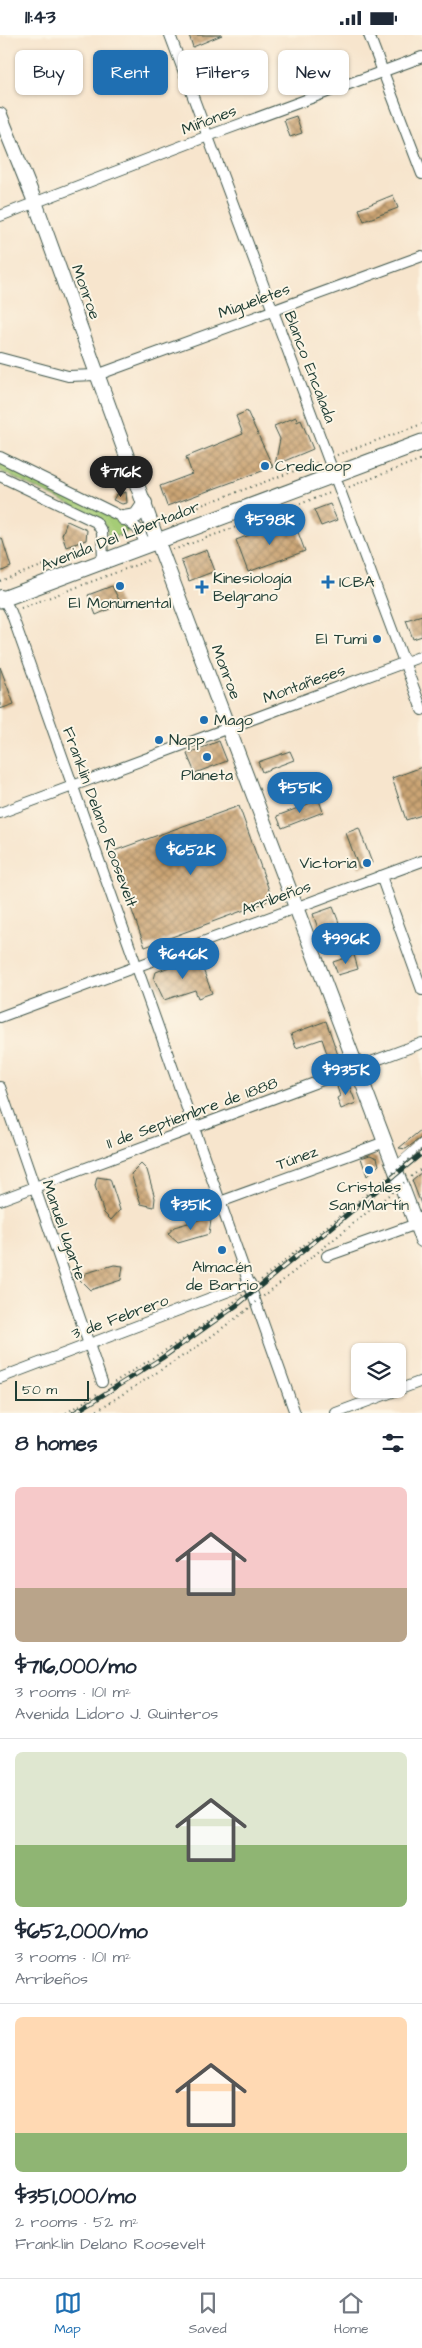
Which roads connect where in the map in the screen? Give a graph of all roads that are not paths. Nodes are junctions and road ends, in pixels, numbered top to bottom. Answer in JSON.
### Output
{"nodes":[{"id":1,"x":170,"y":35,"type":"edge"},
{"id":2,"x":369,"y":35,"type":"edge"},
{"id":3,"x":422,"y":57,"type":"edge"},
{"id":4,"x":383,"y":71,"type":"junction"},
{"id":5,"x":0,"y":115,"type":"edge"},
{"id":6,"x":208,"y":136,"type":"junction"},
{"id":7,"x":422,"y":174,"type":"edge"},
{"id":8,"x":35,"y":202,"type":"junction"},
{"id":9,"x":0,"y":217,"type":"edge"},
{"id":10,"x":422,"y":256,"type":"edge"},
{"id":11,"x":273,"y":310,"type":"junction"},
{"id":12,"x":0,"y":358,"type":"edge"},
{"id":13,"x":97,"y":375,"type":"junction"},
{"id":14,"x":422,"y":442,"type":"edge"},
{"id":15,"x":0,"y":457,"type":"edge"},
{"id":16,"x":334,"y":474,"type":"junction"},
{"id":17,"x":0,"y":476,"type":"edge"},
{"id":18,"x":145,"y":503,"type":"junction"},
{"id":19,"x":124,"y":518,"type":"junction"},
{"id":20,"x":145,"y":527,"type":"junction"},
{"id":21,"x":155,"y":546,"type":"junction"},
{"id":22,"x":103,"y":561,"type":"junction"},
{"id":23,"x":4,"y":601,"type":"edge"},
{"id":24,"x":422,"y":656,"type":"edge"},
{"id":25,"x":404,"y":663,"type":"junction"},
{"id":26,"x":422,"y":709,"type":"edge"},
{"id":27,"x":229,"y":728,"type":"junction"},
{"id":28,"x":74,"y":786,"type":"junction"},
{"id":29,"x":0,"y":813,"type":"edge"},
{"id":30,"x":422,"y":861,"type":"edge"},
{"id":31,"x":380,"y":877,"type":"junction"},
{"id":32,"x":295,"y":907,"type":"junction"},
{"id":33,"x":137,"y":966,"type":"junction"},
{"id":34,"x":422,"y":990,"type":"edge"},
{"id":35,"x":0,"y":1017,"type":"edge"},
{"id":36,"x":422,"y":1043,"type":"edge"},
{"id":37,"x":356,"y":1068,"type":"junction"},
{"id":38,"x":0,"y":1087,"type":"edge"},
{"id":39,"x":194,"y":1127,"type":"junction"},
{"id":40,"x":385,"y":1142,"type":"junction"},
{"id":41,"x":422,"y":1143,"type":"edge"},
{"id":42,"x":394,"y":1167,"type":"junction"},
{"id":43,"x":33,"y":1188,"type":"junction"},
{"id":44,"x":0,"y":1200,"type":"edge"},
{"id":45,"x":220,"y":1202,"type":"junction"},
{"id":46,"x":419,"y":1224,"type":"edge"},
{"id":47,"x":422,"y":1240,"type":"edge"},
{"id":48,"x":326,"y":1256,"type":"dead end"},
{"id":49,"x":250,"y":1283,"type":"junction"},
{"id":50,"x":87,"y":1345,"type":"junction"},
{"id":51,"x":0,"y":1378,"type":"edge"},
{"id":52,"x":422,"y":1381,"type":"edge"},
{"id":53,"x":103,"y":1387,"type":"road end"},
{"id":54,"x":295,"y":1413,"type":"edge"},
{"id":55,"x":336,"y":1413,"type":"edge"}],
"edges":[{"from":1,"to":6,"type":"street","name":"Blanco Encalada"},
{"from":2,"to":4,"type":"street"},
{"from":3,"to":4,"type":"street","name":"Miñones"},
{"from":4,"to":6,"type":"street","name":"Miñones"},
{"from":4,"to":7,"type":"street"},
{"from":5,"to":8,"type":"main road","name":"Monroe"},
{"from":6,"to":8,"type":"street","name":"Miñones"},
{"from":6,"to":11,"type":"street","name":"Blanco Encalada"},
{"from":8,"to":9,"type":"street","name":"Miñones"},
{"from":8,"to":13,"type":"main road","name":"Monroe"},
{"from":10,"to":11,"type":"street","name":"Migueletes"},
{"from":11,"to":13,"type":"street","name":"Migueletes"},
{"from":11,"to":16,"type":"street","name":"Blanco Encalada"},
{"from":12,"to":13,"type":"street","name":"Migueletes"},
{"from":13,"to":18,"type":"main road","name":"Monroe"},
{"from":14,"to":16,"type":"main road","name":"Avenida Del Libertador"},
{"from":15,"to":19,"type":"street"},
{"from":16,"to":21,"type":"main road","name":"Avenida Del Libertador"},
{"from":16,"to":25,"type":"street","name":"Blanco Encalada"},
{"from":17,"to":22,"type":"street"},
{"from":18,"to":19,"type":"main road"},
{"from":18,"to":20,"type":"main road","name":"Monroe"},
{"from":19,"to":20,"type":"street"},
{"from":20,"to":21,"type":"main road","name":"Monroe"},
{"from":21,"to":22,"type":"main road","name":"Avenida Del Libertador"},
{"from":21,"to":27,"type":"main road","name":"Monroe"},
{"from":22,"to":23,"type":"main road","name":"Avenida Del Libertador"},
{"from":23,"to":28,"type":"street","name":"Franklin Delano Roosevelt"},
{"from":24,"to":25,"type":"street","name":"Montañeses"},
{"from":25,"to":26,"type":"street","name":"Blanco Encalada"},
{"from":25,"to":27,"type":"street","name":"Montañeses"},
{"from":27,"to":28,"type":"street","name":"Montañeses"},
{"from":27,"to":32,"type":"main road","name":"Monroe"},
{"from":28,"to":29,"type":"street","name":"Montañeses"},
{"from":28,"to":33,"type":"street","name":"Franklin Delano Roosevelt"},
{"from":30,"to":31,"type":"street","name":"Arribeños"},
{"from":31,"to":32,"type":"street","name":"Arribeños"},
{"from":31,"to":34,"type":"street"},
{"from":32,"to":33,"type":"street","name":"Arribeños"},
{"from":32,"to":37,"type":"main road","name":"Monroe"},
{"from":33,"to":35,"type":"street","name":"Arribeños"},
{"from":33,"to":39,"type":"street","name":"Franklin Delano Roosevelt"},
{"from":36,"to":37,"type":"street","name":"11 de Septiembre de 1888"},
{"from":37,"to":39,"type":"street","name":"11 de Septiembre de 1888"},
{"from":37,"to":40,"type":"main road","name":"Monroe"},
{"from":38,"to":43,"type":"street","name":"Manuel Ugarte"},
{"from":39,"to":43,"type":"street","name":"11 de Septiembre de 1888"},
{"from":39,"to":45,"type":"street","name":"Franklin Delano Roosevelt"},
{"from":40,"to":42,"type":"main road","name":"Monroe"},
{"from":40,"to":45,"type":"street","name":"Túnez"},
{"from":41,"to":42,"type":"street"},
{"from":42,"to":46,"type":"main road","name":"Monroe"},
{"from":43,"to":44,"type":"street","name":"11 de Septiembre de 1888"},
{"from":43,"to":50,"type":"street","name":"Manuel Ugarte"},
{"from":45,"to":49,"type":"street","name":"Franklin Delano Roosevelt"},
{"from":46,"to":47,"type":"main road","name":"Monroe"},
{"from":46,"to":48,"type":"street"},
{"from":49,"to":50,"type":"street","name":"3 de Febrero"},
{"from":49,"to":54,"type":"street","name":"Franklin Delano Roosevelt"},
{"from":50,"to":51,"type":"street","name":"3 de Febrero"},
{"from":50,"to":53,"type":"street","name":"Manuel Ugarte"},
{"from":52,"to":55,"type":"street"}]}
